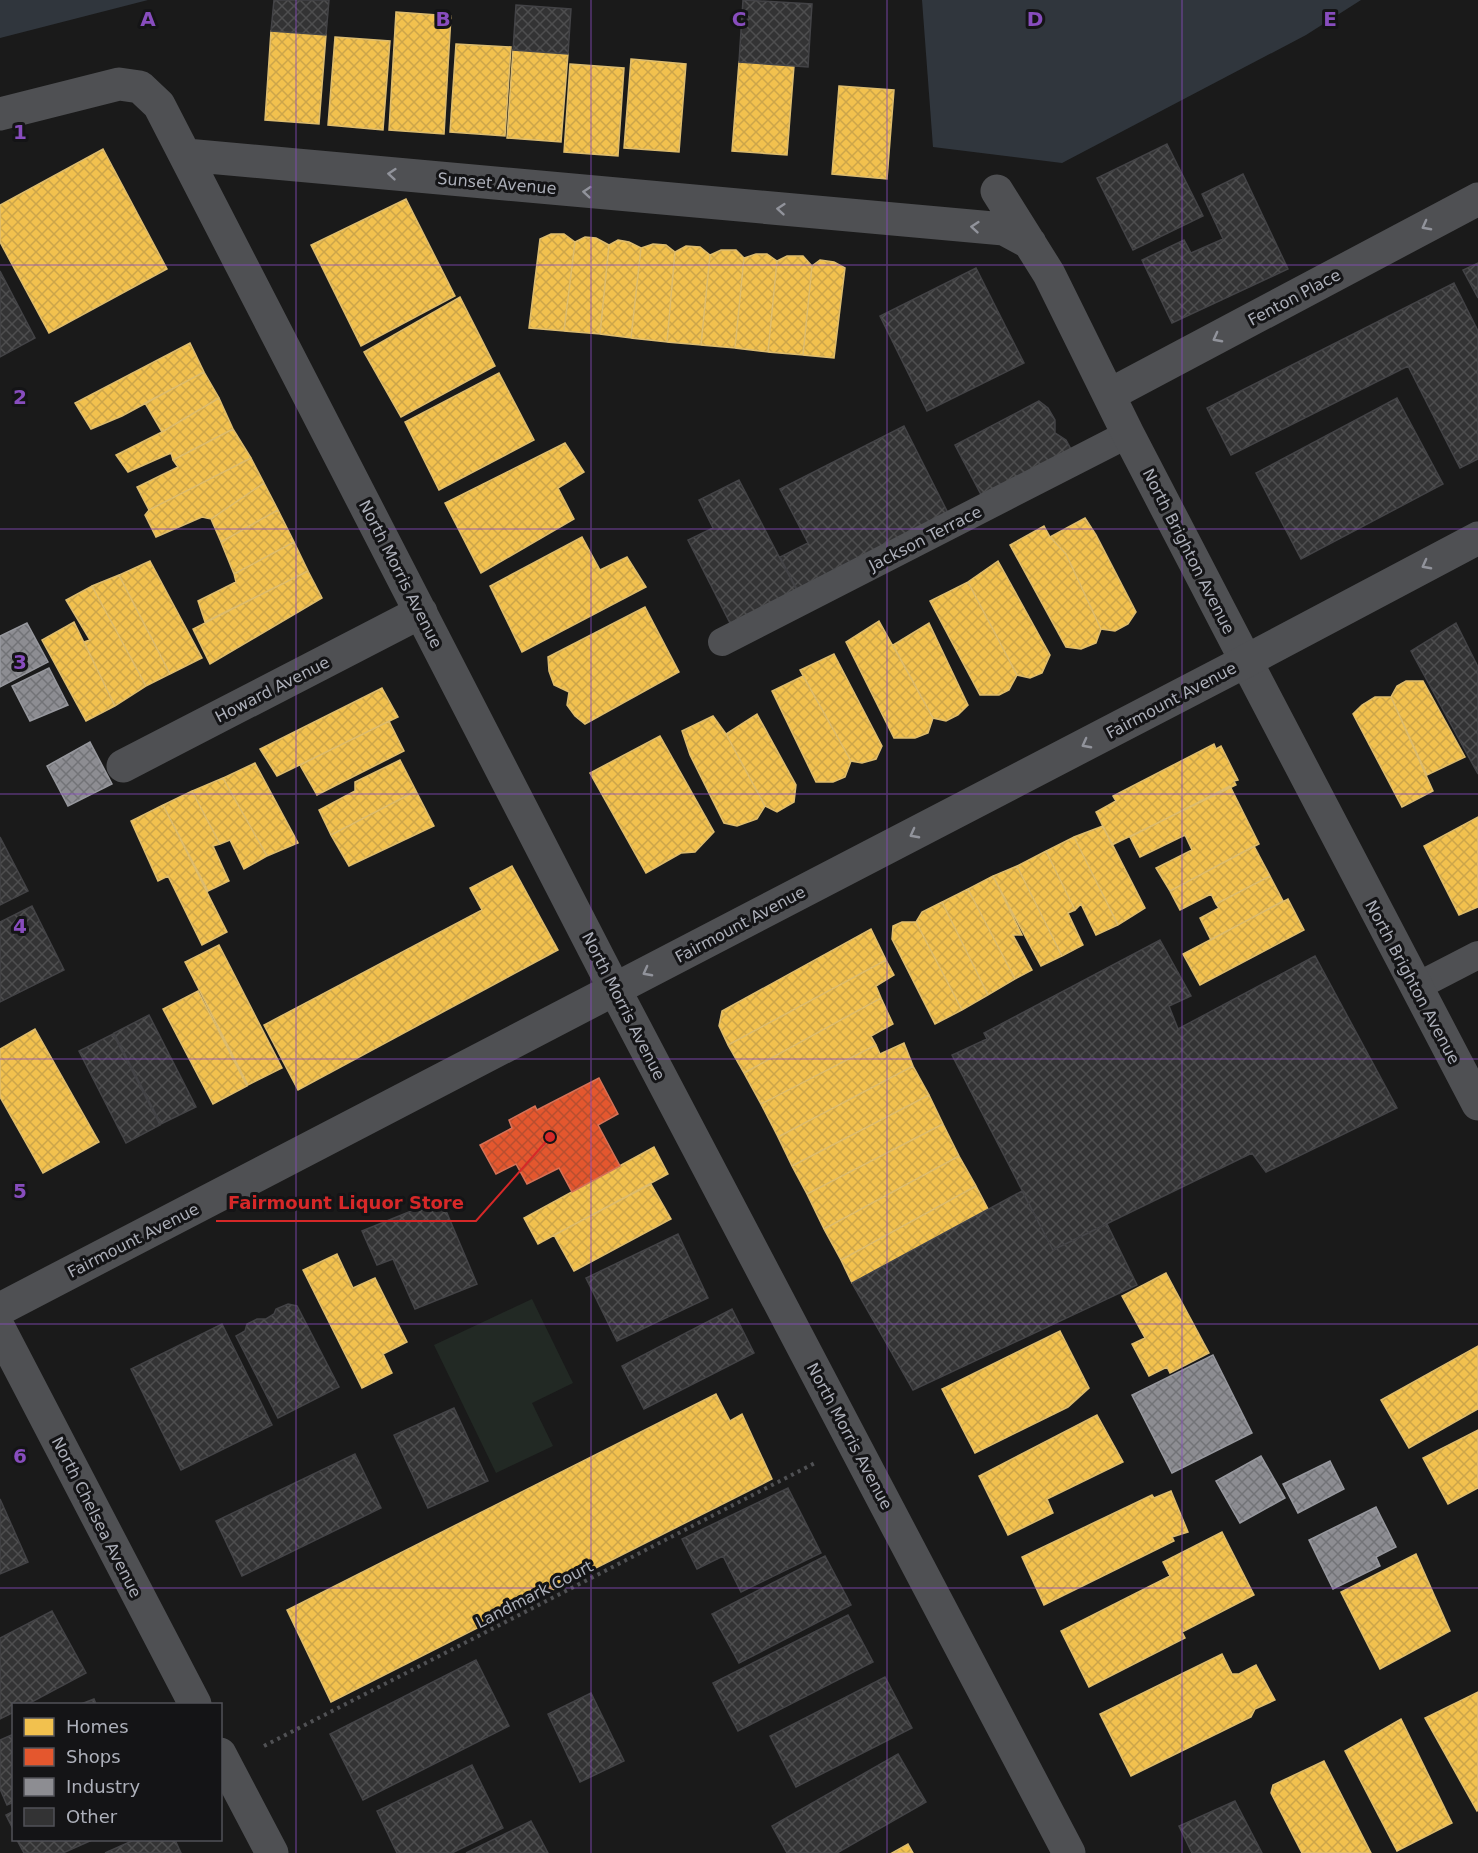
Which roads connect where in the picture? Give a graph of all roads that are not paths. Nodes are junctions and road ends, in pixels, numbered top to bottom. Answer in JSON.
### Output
{"nodes":[{"id":1,"x":0,"y":114,"type":"edge"},
{"id":2,"x":186,"y":155,"type":"junction"},
{"id":3,"x":997,"y":191,"type":"dead end"},
{"id":4,"x":1478,"y":199,"type":"edge"},
{"id":5,"x":1030,"y":243,"type":"junction"},
{"id":6,"x":1109,"y":395,"type":"junction"},
{"id":7,"x":1128,"y":434,"type":"junction"},
{"id":8,"x":1478,"y":537,"type":"edge"},
{"id":9,"x":421,"y":612,"type":"junction"},
{"id":10,"x":722,"y":642,"type":"dead end"},
{"id":11,"x":1245,"y":661,"type":"junction"},
{"id":12,"x":123,"y":766,"type":"dead end"},
{"id":13,"x":1478,"y":955,"type":"edge"},
{"id":14,"x":1416,"y":987,"type":"junction"},
{"id":15,"x":615,"y":990,"type":"junction"},
{"id":16,"x":1478,"y":1104,"type":"edge"},
{"id":17,"x":0,"y":1309,"type":"edge"},
{"id":18,"x":0,"y":1330,"type":"edge"},
{"id":19,"x":194,"y":1703,"type":"edge"},
{"id":20,"x":224,"y":1760,"type":"edge"},
{"id":21,"x":272,"y":1853,"type":"edge"},
{"id":22,"x":1069,"y":1853,"type":"edge"}],
"edges":[{"from":1,"to":2,"type":"street"},
{"from":5,"to":2,"type":"street","name":"Sunset Avenue","one_way":true},
{"from":2,"to":9,"type":"street","name":"North Morris Avenue"},
{"from":3,"to":5,"type":"street","name":"North Brighton Avenue"},
{"from":4,"to":6,"type":"street","name":"Fenton Place","one_way":true},
{"from":5,"to":6,"type":"street","name":"North Brighton Avenue"},
{"from":6,"to":7,"type":"street","name":"North Brighton Avenue"},
{"from":7,"to":10,"type":"lane","name":"Jackson Terrace"},
{"from":7,"to":11,"type":"street","name":"North Brighton Avenue"},
{"from":8,"to":11,"type":"street","name":"Fairmount Avenue","one_way":true},
{"from":9,"to":12,"type":"street","name":"Howard Avenue"},
{"from":9,"to":15,"type":"street","name":"North Morris Avenue"},
{"from":11,"to":14,"type":"street","name":"North Brighton Avenue"},
{"from":11,"to":15,"type":"street","name":"Fairmount Avenue","one_way":true},
{"from":13,"to":14,"type":"lane"},
{"from":14,"to":16,"type":"street","name":"North Brighton Avenue"},
{"from":15,"to":17,"type":"street","name":"Fairmount Avenue"},
{"from":15,"to":22,"type":"street","name":"North Morris Avenue"},
{"from":18,"to":19,"type":"street","name":"North Chelsea Avenue"},
{"from":20,"to":21,"type":"street"}]}
